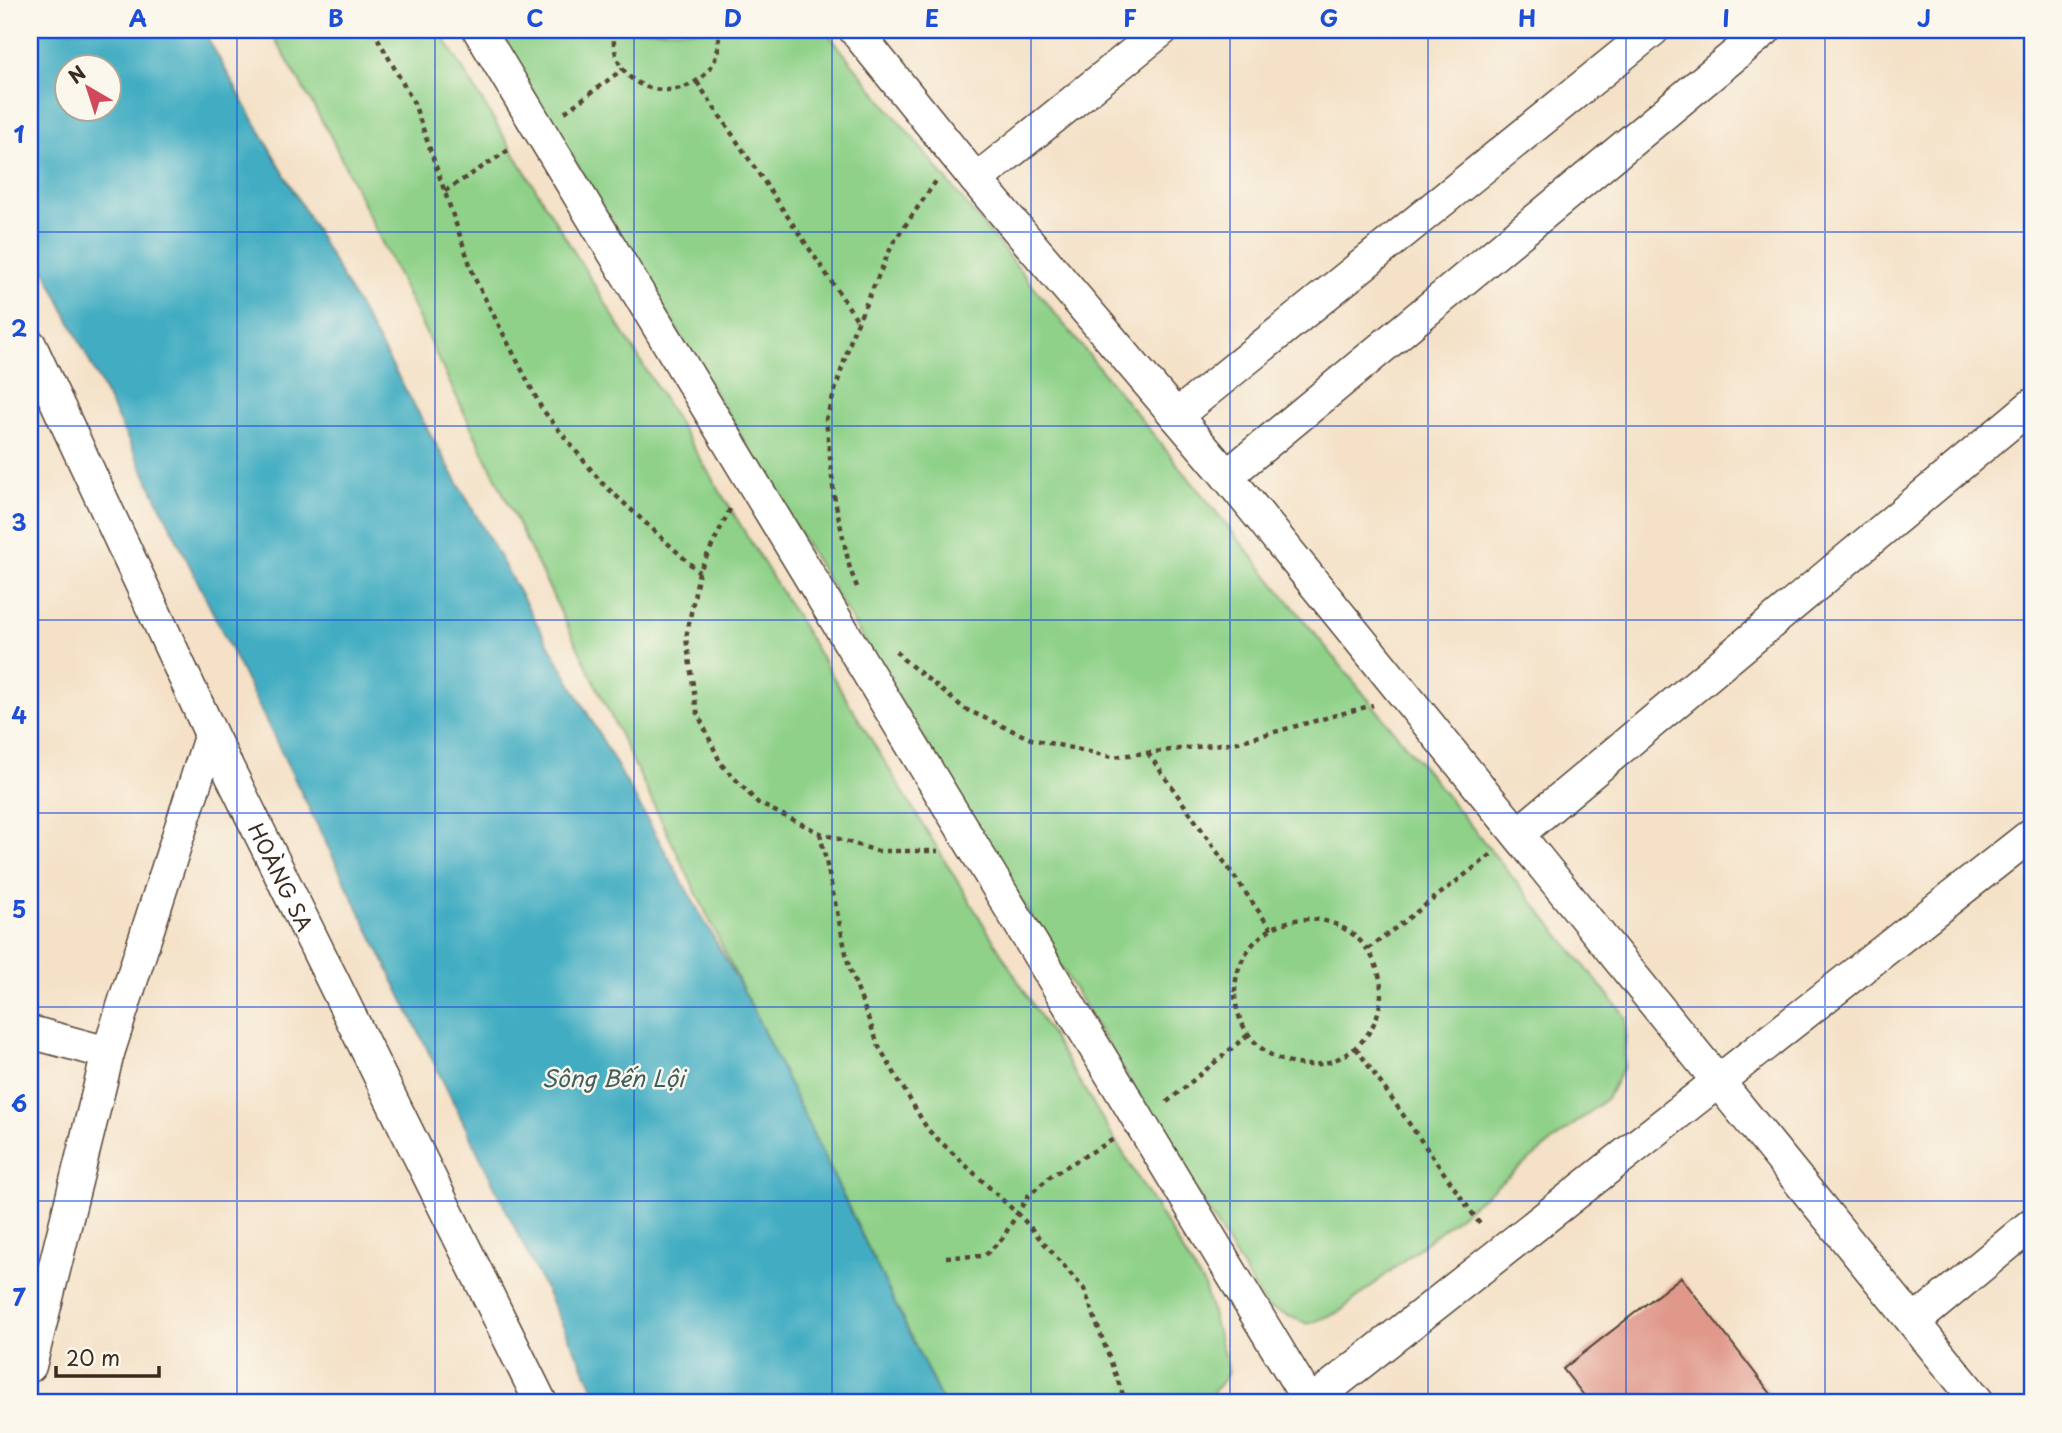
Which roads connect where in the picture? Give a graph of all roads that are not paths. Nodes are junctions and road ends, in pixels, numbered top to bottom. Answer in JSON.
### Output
{"nodes":[{"id":1,"x":480,"y":30,"type":"edge"},
{"id":2,"x":855,"y":30,"type":"edge"},
{"id":3,"x":1162,"y":30,"type":"edge"},
{"id":4,"x":1653,"y":30,"type":"edge"},
{"id":5,"x":1765,"y":30,"type":"edge"},
{"id":6,"x":976,"y":180,"type":"junction"},
{"id":7,"x":30,"y":345,"type":"edge"},
{"id":8,"x":2032,"y":405,"type":"edge"},
{"id":9,"x":1176,"y":416,"type":"junction"},
{"id":10,"x":1227,"y":476,"type":"junction"},
{"id":11,"x":211,"y":734,"type":"junction"},
{"id":12,"x":1518,"y":834,"type":"junction"},
{"id":13,"x":2032,"y":834,"type":"edge"},
{"id":14,"x":30,"y":1032,"type":"edge"},
{"id":15,"x":108,"y":1053,"type":"junction"},
{"id":16,"x":1720,"y":1082,"type":"junction"},
{"id":17,"x":2032,"y":1224,"type":"edge"},
{"id":18,"x":1914,"y":1322,"type":"junction"},
{"id":19,"x":30,"y":1366,"type":"edge"},
{"id":20,"x":541,"y":1403,"type":"edge"},
{"id":21,"x":1979,"y":1403,"type":"edge"}],
"edges":[{"from":1,"to":16,"type":"street"},
{"from":2,"to":6,"type":"street"},
{"from":3,"to":6,"type":"street"},
{"from":4,"to":9,"type":"street"},
{"from":5,"to":10,"type":"street"},
{"from":6,"to":9,"type":"street"},
{"from":7,"to":11,"type":"street","name":"HOÀNG SA"},
{"from":8,"to":12,"type":"street"},
{"from":9,"to":10,"type":"street"},
{"from":10,"to":12,"type":"street"},
{"from":11,"to":15,"type":"street"},
{"from":11,"to":20,"type":"street","name":"HOÀNG SA"},
{"from":12,"to":16,"type":"street"},
{"from":13,"to":16,"type":"street"},
{"from":14,"to":15,"type":"street"},
{"from":15,"to":19,"type":"street"},
{"from":16,"to":18,"type":"street"},
{"from":17,"to":18,"type":"street"},
{"from":18,"to":21,"type":"street"}]}
